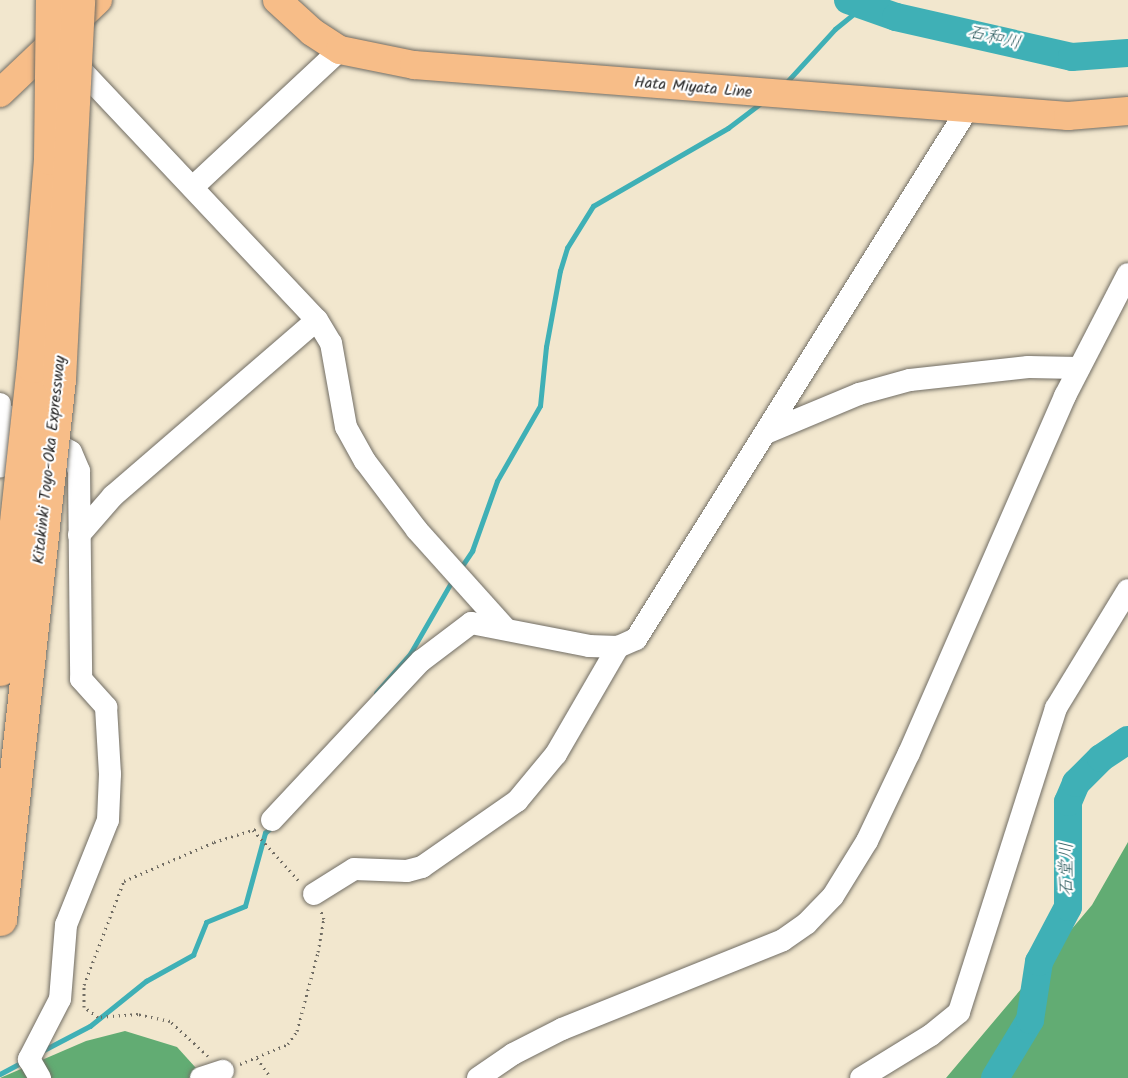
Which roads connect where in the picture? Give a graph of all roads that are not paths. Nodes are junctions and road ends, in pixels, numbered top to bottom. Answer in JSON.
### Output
{"nodes":[{"id":1,"x":52,"y":0,"type":"edge"},
{"id":2,"x":78,"y":0,"type":"edge"},
{"id":3,"x":98,"y":0,"type":"edge"},
{"id":4,"x":277,"y":0,"type":"edge"},
{"id":5,"x":54,"y":41,"type":"junction"},
{"id":6,"x":340,"y":50,"type":"junction"},
{"id":7,"x":0,"y":93,"type":"edge"},
{"id":8,"x":967,"y":110,"type":"junction"},
{"id":9,"x":1128,"y":111,"type":"edge"},
{"id":10,"x":194,"y":186,"type":"junction"},
{"id":11,"x":1128,"y":274,"type":"edge"},
{"id":12,"x":317,"y":320,"type":"junction"},
{"id":13,"x":1080,"y":368,"type":"junction"},
{"id":14,"x":1,"y":409,"type":"edge"},
{"id":15,"x":768,"y":432,"type":"junction"},
{"id":16,"x":0,"y":467,"type":"edge"},
{"id":17,"x":78,"y":535,"type":"junction"},
{"id":18,"x":1128,"y":590,"type":"edge"},
{"id":19,"x":505,"y":628,"type":"junction"},
{"id":20,"x":618,"y":647,"type":"junction"},
{"id":21,"x":0,"y":669,"type":"edge"},
{"id":22,"x":272,"y":820,"type":"dead end"},
{"id":23,"x":314,"y":894,"type":"road end"},
{"id":24,"x":0,"y":919,"type":"edge"},
{"id":25,"x":223,"y":1071,"type":"road end"},
{"id":26,"x":40,"y":1078,"type":"edge"},
{"id":27,"x":201,"y":1078,"type":"edge"},
{"id":28,"x":478,"y":1078,"type":"edge"},
{"id":29,"x":861,"y":1078,"type":"edge"}],
"edges":[{"from":1,"to":21,"type":"highway","name":"Kitakinki Toyo-Oka Expressway","bridge":true},
{"from":2,"to":24,"type":"highway","name":"Kitakinki Toyo-Oka Expressway","bridge":true},
{"from":3,"to":5,"type":"main road"},
{"from":4,"to":6,"type":"main road","name":"Hata Miyata Line"},
{"from":5,"to":7,"type":"main road"},
{"from":5,"to":10,"type":"street"},
{"from":6,"to":8,"type":"main road","name":"Hata Miyata Line"},
{"from":6,"to":10,"type":"street"},
{"from":8,"to":9,"type":"main road","name":"Hata Miyata Line"},
{"from":8,"to":15,"type":"street"},
{"from":10,"to":12,"type":"street"},
{"from":11,"to":13,"type":"street"},
{"from":12,"to":17,"type":"street"},
{"from":12,"to":19,"type":"street"},
{"from":13,"to":15,"type":"street"},
{"from":13,"to":28,"type":"street"},
{"from":14,"to":16,"type":"street"},
{"from":14,"to":17,"type":"street"},
{"from":15,"to":20,"type":"street"},
{"from":17,"to":26,"type":"street"},
{"from":18,"to":29,"type":"street"},
{"from":19,"to":20,"type":"street"},
{"from":19,"to":22,"type":"street"},
{"from":20,"to":23,"type":"street"},
{"from":25,"to":27,"type":"street"}]}
